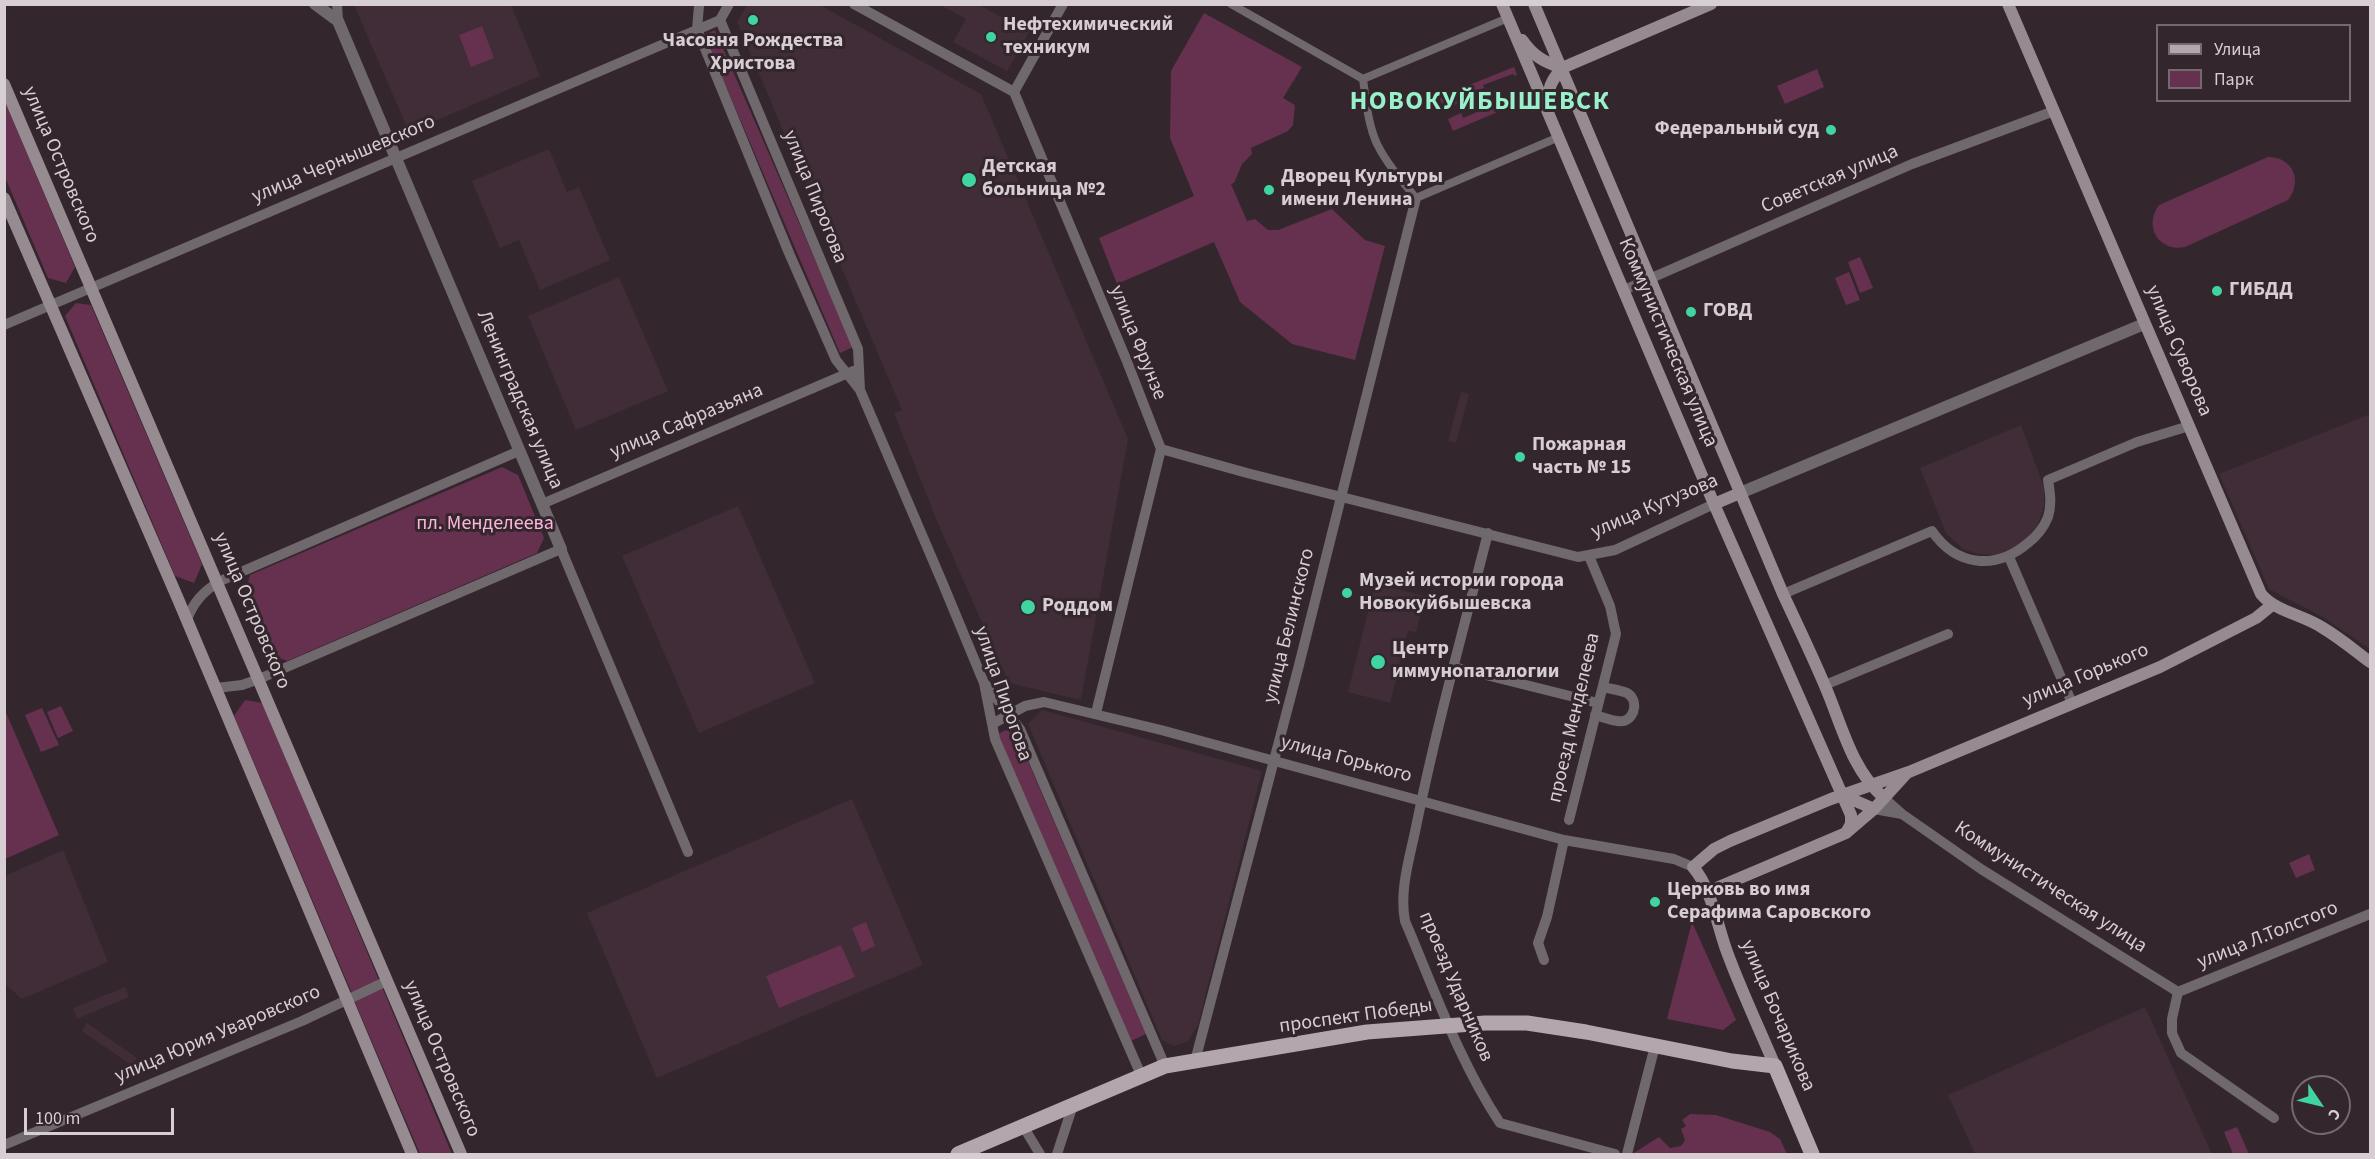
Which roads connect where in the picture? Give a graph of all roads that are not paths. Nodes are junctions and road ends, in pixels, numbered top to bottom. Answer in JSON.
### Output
{"nodes":[{"id":1,"x":315,"y":4,"type":"edge"},
{"id":2,"x":337,"y":4,"type":"edge"},
{"id":3,"x":729,"y":4,"type":"edge"},
{"id":4,"x":854,"y":4,"type":"edge"},
{"id":5,"x":1063,"y":4,"type":"edge"},
{"id":6,"x":1231,"y":4,"type":"edge"},
{"id":7,"x":1502,"y":4,"type":"edge"},
{"id":8,"x":1534,"y":4,"type":"edge"},
{"id":9,"x":1711,"y":4,"type":"edge"},
{"id":10,"x":2008,"y":4,"type":"edge"},
{"id":11,"x":700,"y":5,"type":"edge"},
{"id":12,"x":1508,"y":18,"type":"junction"},
{"id":13,"x":720,"y":20,"type":"junction"},
{"id":14,"x":338,"y":21,"type":"junction"},
{"id":15,"x":697,"y":29,"type":"junction"},
{"id":16,"x":683,"y":35,"type":"junction"},
{"id":17,"x":1562,"y":68,"type":"junction"},
{"id":18,"x":1363,"y":79,"type":"junction"},
{"id":19,"x":4,"y":84,"type":"edge"},
{"id":20,"x":1014,"y":92,"type":"junction"},
{"id":21,"x":2054,"y":111,"type":"junction"},
{"id":22,"x":1558,"y":137,"type":"junction"},
{"id":23,"x":395,"y":158,"type":"junction"},
{"id":24,"x":4,"y":198,"type":"edge"},
{"id":25,"x":1416,"y":198,"type":"junction"},
{"id":26,"x":1651,"y":278,"type":"junction"},
{"id":27,"x":91,"y":288,"type":"junction"},
{"id":28,"x":1624,"y":290,"type":"junction"},
{"id":29,"x":52,"y":304,"type":"junction"},
{"id":30,"x":2144,"y":324,"type":"junction"},
{"id":31,"x":4,"y":325,"type":"edge"},
{"id":32,"x":860,"y":368,"type":"junction"},
{"id":33,"x":847,"y":374,"type":"junction"},
{"id":34,"x":860,"y":390,"type":"junction"},
{"id":35,"x":2189,"y":426,"type":"junction"},
{"id":36,"x":1161,"y":449,"type":"junction"},
{"id":37,"x":519,"y":450,"type":"junction"},
{"id":38,"x":1740,"y":493,"type":"junction"},
{"id":39,"x":1341,"y":497,"type":"junction"},
{"id":40,"x":542,"y":504,"type":"junction"},
{"id":41,"x":1714,"y":504,"type":"junction"},
{"id":42,"x":1488,"y":533,"type":"junction"},
{"id":43,"x":561,"y":549,"type":"junction"},
{"id":44,"x":1589,"y":556,"type":"junction"},
{"id":45,"x":2010,"y":556,"type":"junction"},
{"id":46,"x":218,"y":582,"type":"junction"},
{"id":47,"x":1783,"y":594,"type":"junction"},
{"id":48,"x":2272,"y":605,"type":"junction"},
{"id":49,"x":187,"y":619,"type":"junction"},
{"id":50,"x":1948,"y":634,"type":"dead end"},
{"id":51,"x":2370,"y":662,"type":"edge"},
{"id":52,"x":1454,"y":667,"type":"junction"},
{"id":53,"x":260,"y":679,"type":"junction"},
{"id":54,"x":984,"y":683,"type":"junction"},
{"id":55,"x":1825,"y":685,"type":"junction"},
{"id":56,"x":1603,"y":687,"type":"junction"},
{"id":57,"x":216,"y":688,"type":"junction"},
{"id":58,"x":1598,"y":703,"type":"junction"},
{"id":59,"x":2072,"y":703,"type":"junction"},
{"id":60,"x":1096,"y":713,"type":"junction"},
{"id":61,"x":1008,"y":714,"type":"junction"},
{"id":62,"x":1595,"y":715,"type":"junction"},
{"id":63,"x":994,"y":723,"type":"junction"},
{"id":64,"x":1274,"y":762,"type":"junction"},
{"id":65,"x":1908,"y":772,"type":"junction"},
{"id":66,"x":1869,"y":784,"type":"junction"},
{"id":67,"x":1842,"y":795,"type":"junction"},
{"id":68,"x":1884,"y":798,"type":"junction"},
{"id":69,"x":1421,"y":800,"type":"junction"},
{"id":70,"x":1874,"y":809,"type":"junction"},
{"id":71,"x":1902,"y":814,"type":"junction"},
{"id":72,"x":1569,"y":820,"type":"dead end"},
{"id":73,"x":1846,"y":833,"type":"junction"},
{"id":74,"x":1564,"y":840,"type":"junction"},
{"id":75,"x":688,"y":852,"type":"dead end"},
{"id":76,"x":1693,"y":867,"type":"junction"},
{"id":77,"x":1707,"y":892,"type":"junction"},
{"id":78,"x":2370,"y":914,"type":"edge"},
{"id":79,"x":1544,"y":960,"type":"dead end"},
{"id":80,"x":387,"y":981,"type":"junction"},
{"id":81,"x":2178,"y":992,"type":"junction"},
{"id":82,"x":346,"y":1000,"type":"junction"},
{"id":83,"x":1449,"y":1026,"type":"junction"},
{"id":84,"x":1656,"y":1046,"type":"junction"},
{"id":85,"x":1195,"y":1062,"type":"junction"},
{"id":86,"x":1164,"y":1066,"type":"junction"},
{"id":87,"x":1775,"y":1066,"type":"junction"},
{"id":88,"x":1141,"y":1075,"type":"junction"},
{"id":89,"x":1073,"y":1105,"type":"junction"},
{"id":90,"x":2274,"y":1118,"type":"dead end"},
{"id":91,"x":1023,"y":1126,"type":"junction"},
{"id":92,"x":4,"y":1145,"type":"edge"},
{"id":93,"x":412,"y":1155,"type":"edge"},
{"id":94,"x":461,"y":1155,"type":"edge"},
{"id":95,"x":958,"y":1155,"type":"edge"},
{"id":96,"x":1040,"y":1155,"type":"edge"},
{"id":97,"x":1057,"y":1155,"type":"edge"},
{"id":98,"x":1615,"y":1155,"type":"edge"},
{"id":99,"x":1626,"y":1155,"type":"edge"},
{"id":100,"x":1812,"y":1155,"type":"edge"}],
"edges":[{"from":1,"to":14,"type":"street"},
{"from":2,"to":14,"type":"street"},
{"from":3,"to":13,"type":"street"},
{"from":4,"to":20,"type":"street"},
{"from":5,"to":20,"type":"street"},
{"from":6,"to":18,"type":"street"},
{"from":7,"to":12,"type":"main road","name":"Коммунистическая улица"},
{"from":8,"to":17,"type":"main road","name":"Коммунистическая улица"},
{"from":9,"to":17,"type":"main road"},
{"from":10,"to":21,"type":"main road","name":"улица Суворова"},
{"from":11,"to":15,"type":"street"},
{"from":11,"to":16,"type":"street"},
{"from":12,"to":17,"type":"main road"},
{"from":12,"to":18,"type":"street"},
{"from":12,"to":22,"type":"main road","name":"Коммунистическая улица"},
{"from":13,"to":15,"type":"street","name":"улица Чернышевского"},
{"from":13,"to":32,"type":"street","name":"улица Пирогова"},
{"from":14,"to":23,"type":"street","name":"Ленинградская улица"},
{"from":15,"to":16,"type":"street","name":"улица Чернышевского"},
{"from":15,"to":33,"type":"street","name":"улица Пирогова"},
{"from":16,"to":23,"type":"street","name":"улица Чернышевского"},
{"from":17,"to":22,"type":"main road"},
{"from":17,"to":26,"type":"main road","name":"Коммунистическая улица"},
{"from":18,"to":25,"type":"street"},
{"from":19,"to":27,"type":"main road","name":"улица Островского"},
{"from":20,"to":36,"type":"street","name":"улица Фрунзе"},
{"from":21,"to":26,"type":"street","name":"Советская улица"},
{"from":21,"to":30,"type":"main road","name":"улица Суворова"},
{"from":22,"to":25,"type":"street"},
{"from":22,"to":28,"type":"main road","name":"Коммунистическая улица"},
{"from":23,"to":27,"type":"street","name":"улица Чернышевского"},
{"from":23,"to":37,"type":"street","name":"Ленинградская улица"},
{"from":24,"to":29,"type":"main road"},
{"from":25,"to":39,"type":"street","name":"улица Белинского"},
{"from":26,"to":28,"type":"street","name":"Советская улица"},
{"from":26,"to":38,"type":"main road","name":"Коммунистическая улица"},
{"from":27,"to":29,"type":"street","name":"улица Чернышевского"},
{"from":27,"to":46,"type":"main road","name":"улица Островского"},
{"from":28,"to":41,"type":"main road","name":"Коммунистическая улица"},
{"from":29,"to":31,"type":"street","name":"улица Чернышевского"},
{"from":29,"to":49,"type":"main road"},
{"from":30,"to":35,"type":"main road","name":"улица Суворова"},
{"from":30,"to":38,"type":"street","name":"улица Кутузова"},
{"from":32,"to":33,"type":"street","name":"улица Сафразьяна"},
{"from":32,"to":34,"type":"street","name":"улица Пирогова"},
{"from":33,"to":34,"type":"street","name":"улица Пирогова"},
{"from":33,"to":40,"type":"street","name":"улица Сафразьяна"},
{"from":34,"to":54,"type":"street","name":"улица Пирогова"},
{"from":35,"to":45,"type":"street"},
{"from":35,"to":48,"type":"main road","name":"улица Суворова"},
{"from":36,"to":39,"type":"street","name":"улица Кутузова"},
{"from":36,"to":60,"type":"street"},
{"from":37,"to":40,"type":"street","name":"Ленинградская улица"},
{"from":37,"to":46,"type":"street"},
{"from":38,"to":41,"type":"main road","name":"улица Кутузова"},
{"from":38,"to":47,"type":"main road","name":"Коммунистическая улица"},
{"from":39,"to":42,"type":"street","name":"улица Кутузова"},
{"from":39,"to":64,"type":"street","name":"улица Белинского"},
{"from":40,"to":43,"type":"street","name":"Ленинградская улица"},
{"from":41,"to":44,"type":"street","name":"улица Кутузова"},
{"from":41,"to":67,"type":"main road","name":"Коммунистическая улица"},
{"from":42,"to":44,"type":"street","name":"улица Кутузова"},
{"from":42,"to":52,"type":"street","name":"проезд Ударников"},
{"from":43,"to":53,"type":"street"},
{"from":43,"to":75,"type":"street","name":"Ленинградская улица"},
{"from":44,"to":56,"type":"street","name":"проезд Менделеева"},
{"from":45,"to":47,"type":"street"},
{"from":45,"to":59,"type":"street"},
{"from":46,"to":49,"type":"street"},
{"from":46,"to":53,"type":"main road","name":"улица Островского"},
{"from":47,"to":55,"type":"main road","name":"Коммунистическая улица"},
{"from":48,"to":51,"type":"main road"},
{"from":48,"to":59,"type":"main road","name":"улица Горького"},
{"from":49,"to":57,"type":"main road"},
{"from":50,"to":55,"type":"street"},
{"from":52,"to":58,"type":"street"},
{"from":52,"to":69,"type":"street","name":"проезд Ударников"},
{"from":53,"to":57,"type":"street"},
{"from":53,"to":80,"type":"main road","name":"улица Островского"},
{"from":54,"to":61,"type":"street","name":"улица Пирогова"},
{"from":54,"to":63,"type":"street","name":"улица Пирогова"},
{"from":55,"to":66,"type":"main road","name":"Коммунистическая улица"},
{"from":56,"to":58,"type":"street","name":"проезд Менделеева"},
{"from":56,"to":62,"type":"street"},
{"from":57,"to":82,"type":"main road"},
{"from":58,"to":62,"type":"street","name":"проезд Менделеева"},
{"from":59,"to":65,"type":"main road","name":"улица Горького"},
{"from":60,"to":61,"type":"street","name":"улица Горького"},
{"from":60,"to":64,"type":"street","name":"улица Горького"},
{"from":61,"to":63,"type":"street","name":"улица Горького"},
{"from":61,"to":86,"type":"street","name":"улица Пирогова"},
{"from":62,"to":72,"type":"street","name":"проезд Менделеева"},
{"from":63,"to":88,"type":"street","name":"улица Пирогова"},
{"from":64,"to":69,"type":"street","name":"улица Горького"},
{"from":64,"to":85,"type":"street","name":"улица Белинского"},
{"from":65,"to":66,"type":"main road","name":"улица Горького"},
{"from":65,"to":68,"type":"main road"},
{"from":66,"to":67,"type":"main road","name":"улица Горького"},
{"from":66,"to":68,"type":"main road","name":"Коммунистическая улица"},
{"from":67,"to":70,"type":"main road"},
{"from":67,"to":73,"type":"main road","name":"Коммунистическая улица"},
{"from":67,"to":76,"type":"main road","name":"улица Горького"},
{"from":68,"to":70,"type":"main road"},
{"from":68,"to":71,"type":"street","name":"Коммунистическая улица"},
{"from":69,"to":74,"type":"street","name":"улица Горького"},
{"from":69,"to":83,"type":"street","name":"проезд Ударников"},
{"from":70,"to":71,"type":"street"},
{"from":70,"to":73,"type":"main road"},
{"from":71,"to":81,"type":"street","name":"Коммунистическая улица"},
{"from":73,"to":77,"type":"main road"},
{"from":74,"to":76,"type":"street","name":"улица Горького"},
{"from":74,"to":79,"type":"street"},
{"from":76,"to":77,"type":"main road","name":"улица Бочарикова"},
{"from":77,"to":87,"type":"main road","name":"улица Бочарикова"},
{"from":78,"to":81,"type":"street","name":"улица Л.Толстого"},
{"from":80,"to":82,"type":"street","name":"улица Юрия Уваровского"},
{"from":80,"to":94,"type":"main road","name":"улица Островского"},
{"from":81,"to":90,"type":"street"},
{"from":82,"to":92,"type":"street","name":"улица Юрия Уваровского"},
{"from":82,"to":93,"type":"main road"},
{"from":83,"to":84,"type":"main road","name":"проспект Победы"},
{"from":83,"to":85,"type":"main road","name":"проспект Победы"},
{"from":83,"to":98,"type":"street","name":"проезд Ударников"},
{"from":84,"to":87,"type":"main road","name":"проспект Победы"},
{"from":84,"to":99,"type":"street"},
{"from":85,"to":86,"type":"main road","name":"проспект Победы"},
{"from":86,"to":88,"type":"main road","name":"проспект Победы"},
{"from":87,"to":100,"type":"main road","name":"улица Бочарикова"},
{"from":88,"to":89,"type":"main road","name":"проспект Победы"},
{"from":89,"to":91,"type":"main road","name":"проспект Победы"},
{"from":89,"to":97,"type":"street"},
{"from":91,"to":95,"type":"main road","name":"проспект Победы"},
{"from":91,"to":96,"type":"street"}]}
